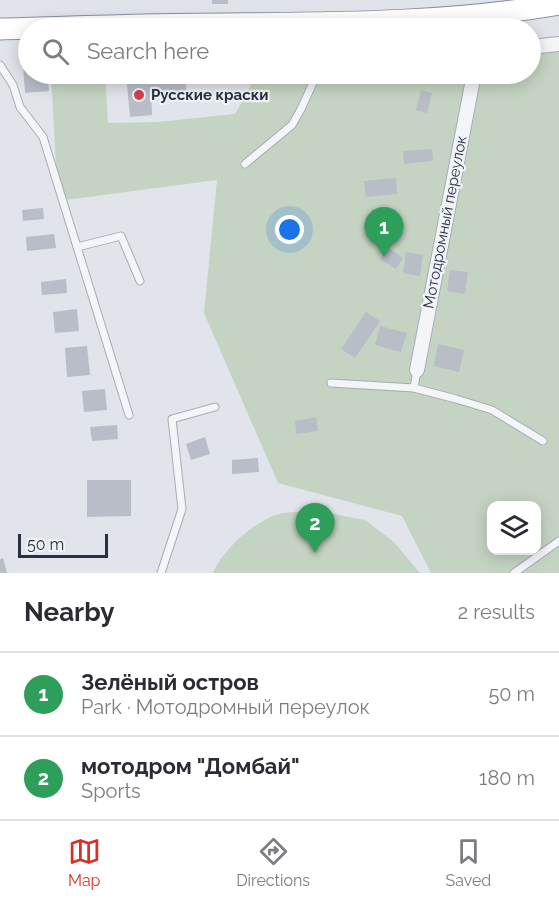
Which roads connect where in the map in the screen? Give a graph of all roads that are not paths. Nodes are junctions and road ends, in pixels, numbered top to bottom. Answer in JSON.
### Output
{"nodes":[{"id":1,"x":559,"y":4,"type":"edge"},
{"id":2,"x":559,"y":17,"type":"edge"},
{"id":3,"x":441,"y":18,"type":"edge"},
{"id":4,"x":541,"y":19,"type":"edge"},
{"id":5,"x":0,"y":29,"type":"edge"},
{"id":6,"x":18,"y":29,"type":"edge"},
{"id":7,"x":0,"y":39,"type":"edge"},
{"id":8,"x":18,"y":39,"type":"edge"},
{"id":9,"x":559,"y":44,"type":"edge"},
{"id":10,"x":541,"y":46,"type":"edge"},
{"id":11,"x":0,"y":65,"type":"edge"},
{"id":12,"x":313,"y":84,"type":"edge"},
{"id":13,"x":472,"y":84,"type":"edge"},
{"id":14,"x":245,"y":164,"type":"dead end"},
{"id":15,"x":77,"y":247,"type":"junction"},
{"id":16,"x":140,"y":281,"type":"dead end"},
{"id":17,"x":417,"y":370,"type":"joint"},
{"id":18,"x":331,"y":383,"type":"dead end"},
{"id":19,"x":414,"y":388,"type":"junction"},
{"id":20,"x":215,"y":407,"type":"dead end"},
{"id":21,"x":129,"y":415,"type":"dead end"},
{"id":22,"x":543,"y":441,"type":"dead end"},
{"id":23,"x":559,"y":541,"type":"edge"},
{"id":24,"x":161,"y":573,"type":"edge"},
{"id":25,"x":514,"y":573,"type":"edge"}],
"edges":[{"from":1,"to":3,"type":"highway"},
{"from":2,"to":4,"type":"highway"},
{"from":5,"to":6,"type":"highway"},
{"from":7,"to":8,"type":"highway"},
{"from":9,"to":10,"type":"street"},
{"from":11,"to":15,"type":"lane"},
{"from":12,"to":14,"type":"lane"},
{"from":13,"to":17,"type":"street","name":"Мотодромный переулок"},
{"from":15,"to":16,"type":"lane"},
{"from":15,"to":21,"type":"lane"},
{"from":17,"to":19,"type":"lane"},
{"from":18,"to":19,"type":"lane"},
{"from":19,"to":22,"type":"lane"},
{"from":20,"to":24,"type":"lane"},
{"from":23,"to":25,"type":"lane"}]}
